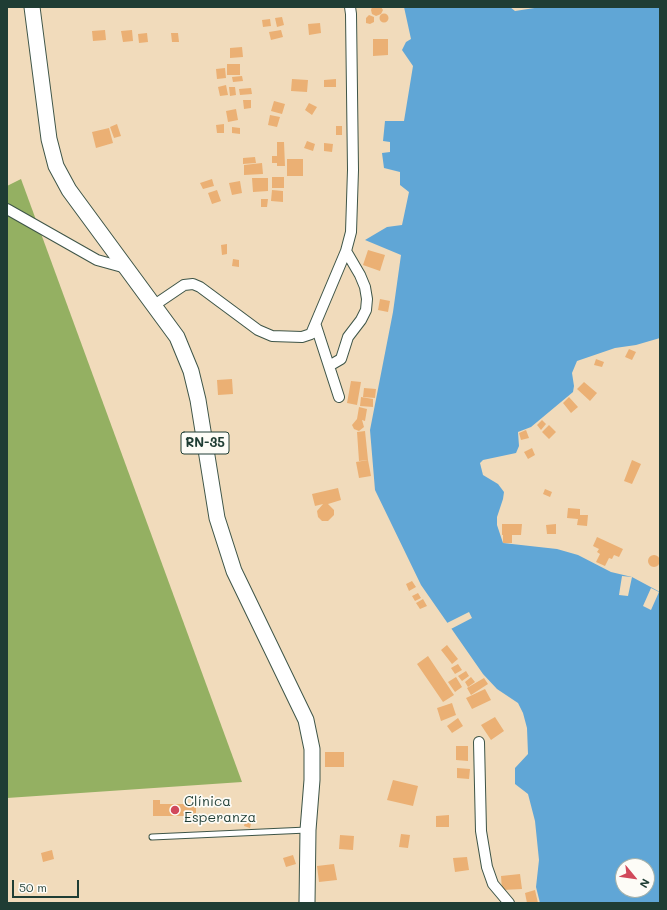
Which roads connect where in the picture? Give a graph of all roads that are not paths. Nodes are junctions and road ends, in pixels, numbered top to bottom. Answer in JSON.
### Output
{"nodes":[{"id":1,"x":32,"y":7,"type":"edge"},
{"id":2,"x":350,"y":7,"type":"edge"},
{"id":3,"x":7,"y":209,"type":"edge"},
{"id":4,"x":346,"y":251,"type":"junction"},
{"id":5,"x":126,"y":268,"type":"junction"},
{"id":6,"x":153,"y":306,"type":"junction"},
{"id":7,"x":316,"y":326,"type":"junction"},
{"id":8,"x":329,"y":366,"type":"junction"},
{"id":9,"x":339,"y":397,"type":"dead end"},
{"id":10,"x":479,"y":742,"type":"dead end"},
{"id":11,"x":308,"y":830,"type":"junction"},
{"id":12,"x":152,"y":837,"type":"dead end"},
{"id":13,"x":307,"y":903,"type":"edge"},
{"id":14,"x":509,"y":903,"type":"edge"}],
"edges":[{"from":1,"to":5,"type":"main road","number":"RN-35"},
{"from":2,"to":4,"type":"street"},
{"from":3,"to":5,"type":"street"},
{"from":4,"to":7,"type":"street"},
{"from":4,"to":8,"type":"street"},
{"from":5,"to":6,"type":"main road","number":"RN-35"},
{"from":6,"to":7,"type":"street"},
{"from":6,"to":11,"type":"main road","number":"RN-35"},
{"from":7,"to":8,"type":"street"},
{"from":8,"to":9,"type":"street"},
{"from":10,"to":14,"type":"street"},
{"from":11,"to":12,"type":"lane"},
{"from":11,"to":13,"type":"main road","number":"RN-35"}]}
